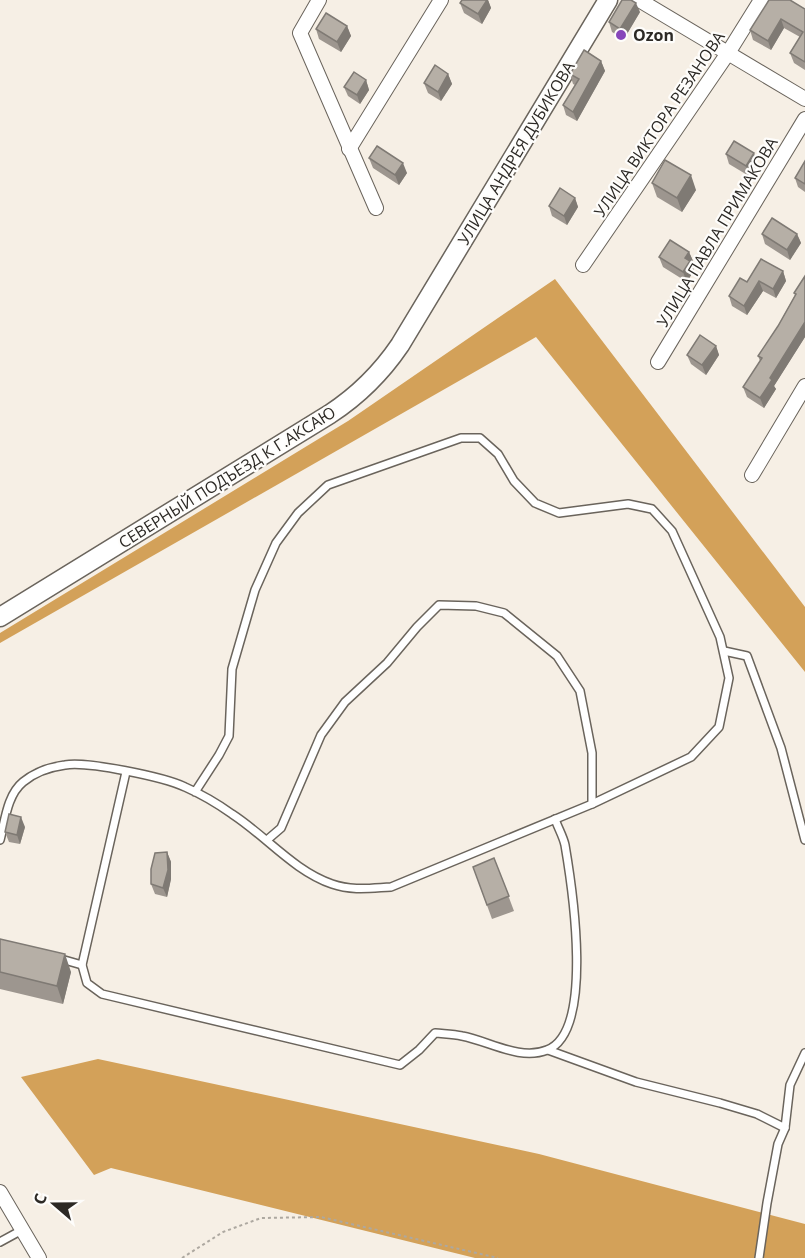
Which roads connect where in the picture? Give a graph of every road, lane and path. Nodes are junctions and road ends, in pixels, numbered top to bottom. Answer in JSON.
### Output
{"nodes":[{"id":1,"x":320,"y":0,"type":"edge"},
{"id":2,"x":441,"y":0,"type":"edge"},
{"id":3,"x":608,"y":0,"type":"edge"},
{"id":4,"x":639,"y":0,"type":"edge"},
{"id":5,"x":761,"y":0,"type":"edge"},
{"id":6,"x":728,"y":53,"type":"junction"},
{"id":7,"x":805,"y":99,"type":"edge"},
{"id":8,"x":805,"y":119,"type":"edge"},
{"id":9,"x":349,"y":149,"type":"junction"},
{"id":10,"x":376,"y":208,"type":"dead end"},
{"id":11,"x":583,"y":265,"type":"dead end"},
{"id":12,"x":424,"y":305,"type":"joint"},
{"id":13,"x":658,"y":362,"type":"dead end"},
{"id":14,"x":805,"y":386,"type":"edge"},
{"id":15,"x":752,"y":475,"type":"dead end"},
{"id":16,"x":0,"y":617,"type":"edge"},
{"id":17,"x":724,"y":651,"type":"junction"},
{"id":18,"x":126,"y":772,"type":"junction"},
{"id":19,"x":195,"y":792,"type":"junction"},
{"id":20,"x":592,"y":804,"type":"junction"},
{"id":21,"x":3,"y":813,"type":"edge"},
{"id":22,"x":555,"y":819,"type":"junction"},
{"id":23,"x":0,"y":840,"type":"edge"},
{"id":24,"x":267,"y":840,"type":"junction"},
{"id":25,"x":805,"y":840,"type":"edge"},
{"id":26,"x":51,"y":957,"type":"edge"},
{"id":27,"x":82,"y":965,"type":"junction"},
{"id":28,"x":548,"y":1050,"type":"junction"},
{"id":29,"x":805,"y":1053,"type":"edge"},
{"id":30,"x":785,"y":1128,"type":"junction"},
{"id":31,"x":0,"y":1192,"type":"edge"},
{"id":32,"x":22,"y":1230,"type":"junction"},
{"id":33,"x":0,"y":1242,"type":"edge"},
{"id":34,"x":39,"y":1258,"type":"edge"},
{"id":35,"x":182,"y":1258,"type":"edge"},
{"id":36,"x":498,"y":1258,"type":"edge"},
{"id":37,"x":759,"y":1258,"type":"edge"}],
"edges":[{"from":1,"to":9,"type":"street"},
{"from":2,"to":9,"type":"street"},
{"from":3,"to":12,"type":"street","name":"УЛИЦА АНДРЕЯ ДУБИКОВА"},
{"from":4,"to":6,"type":"street"},
{"from":5,"to":6,"type":"street","name":"УЛИЦА ВИКТОРА РЕЗАНОВА"},
{"from":6,"to":7,"type":"street"},
{"from":6,"to":11,"type":"street","name":"УЛИЦА ВИКТОРА РЕЗАНОВА"},
{"from":8,"to":13,"type":"street","name":"УЛИЦА ПАВЛА ПРИМАКОВА"},
{"from":9,"to":10,"type":"street"},
{"from":12,"to":16,"type":"street","name":"СЕВЕРНЫЙ ПОДЪЕЗД К Г.АКСАЮ"},
{"from":14,"to":15,"type":"street"},
{"from":17,"to":19,"type":"lane"},
{"from":17,"to":20,"type":"lane"},
{"from":17,"to":25,"type":"lane"},
{"from":18,"to":19,"type":"lane"},
{"from":18,"to":21,"type":"lane"},
{"from":18,"to":27,"type":"lane"},
{"from":19,"to":24,"type":"lane"},
{"from":20,"to":22,"type":"lane"},
{"from":20,"to":24,"type":"lane"},
{"from":21,"to":23,"type":"lane"},
{"from":22,"to":24,"type":"lane"},
{"from":22,"to":28,"type":"lane"},
{"from":26,"to":27,"type":"lane"},
{"from":27,"to":28,"type":"lane"},
{"from":28,"to":30,"type":"lane"},
{"from":29,"to":30,"type":"lane"},
{"from":30,"to":37,"type":"lane"},
{"from":31,"to":32,"type":"street"},
{"from":32,"to":33,"type":"lane"},
{"from":32,"to":34,"type":"street"},
{"from":35,"to":36,"type":"path"}]}
